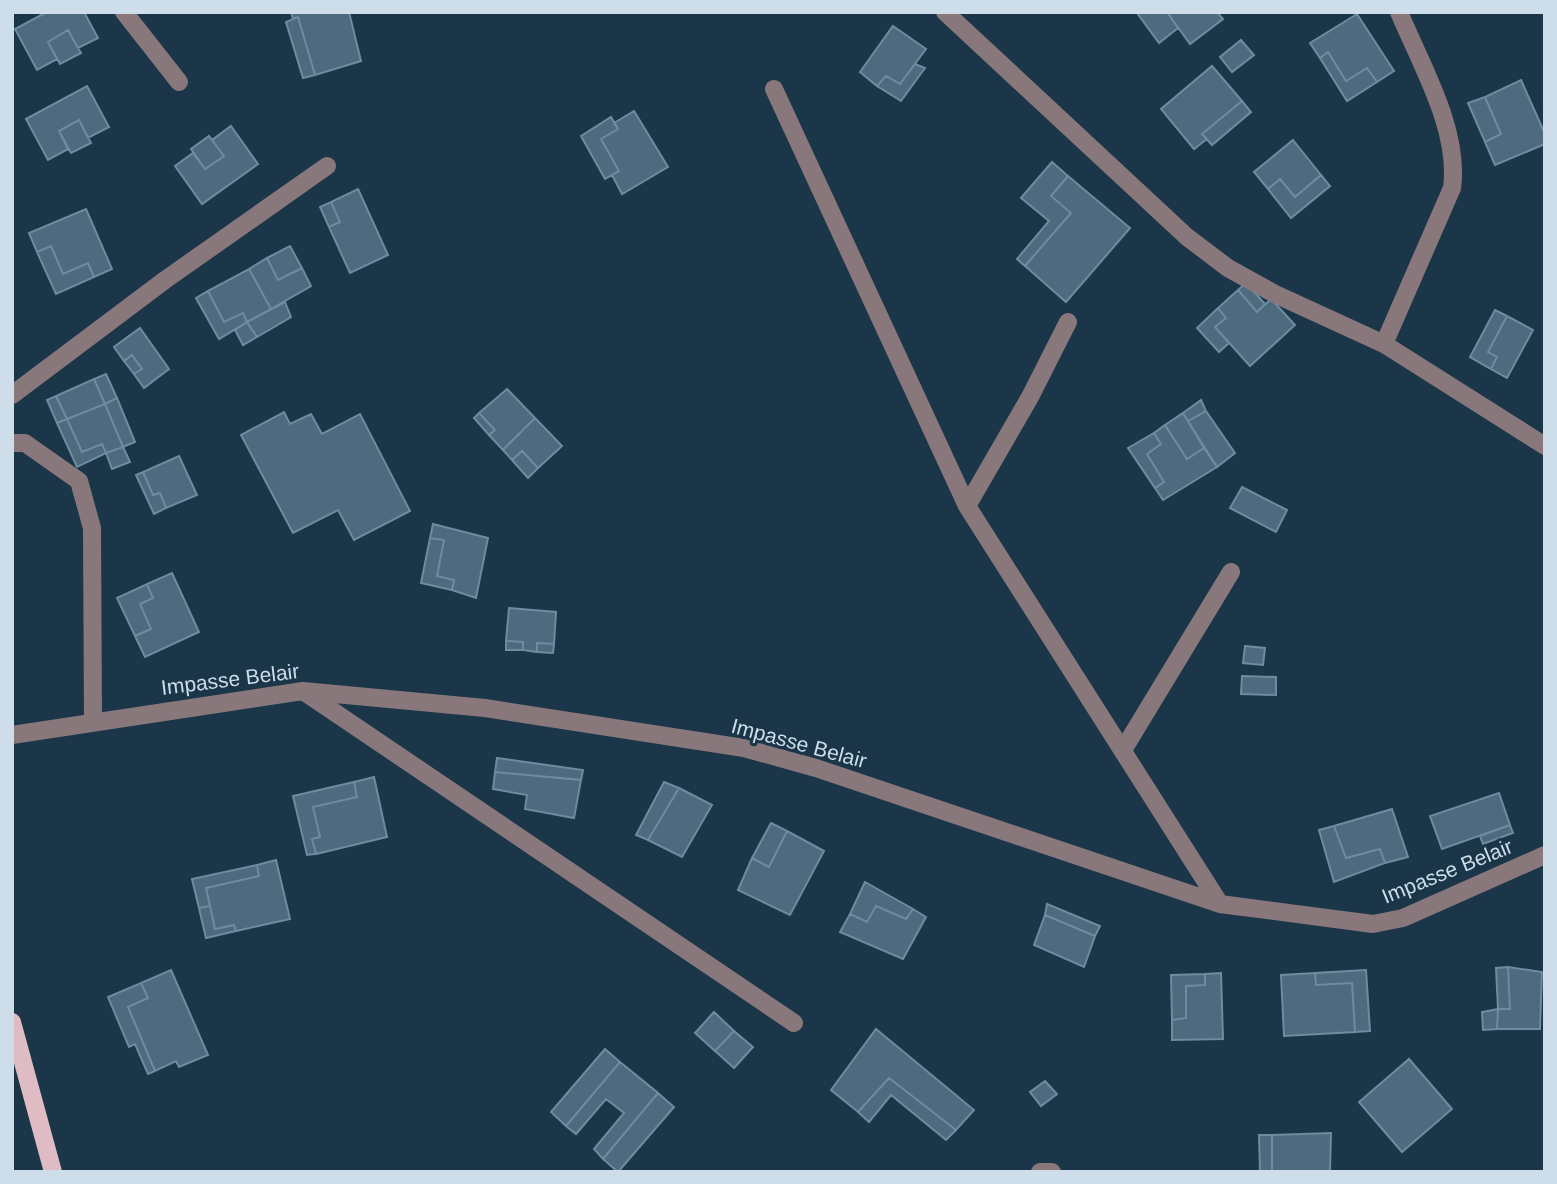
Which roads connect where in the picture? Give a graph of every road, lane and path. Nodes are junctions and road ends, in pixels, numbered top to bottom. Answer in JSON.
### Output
{"nodes":[{"id":1,"x":124,"y":12,"type":"edge"},
{"id":2,"x":945,"y":12,"type":"edge"},
{"id":3,"x":1399,"y":12,"type":"edge"},
{"id":4,"x":179,"y":82,"type":"dead end"},
{"id":5,"x":774,"y":89,"type":"dead end"},
{"id":6,"x":327,"y":166,"type":"dead end"},
{"id":7,"x":1068,"y":322,"type":"dead end"},
{"id":8,"x":1384,"y":344,"type":"junction"},
{"id":9,"x":12,"y":395,"type":"edge"},
{"id":10,"x":12,"y":443,"type":"edge"},
{"id":11,"x":1545,"y":446,"type":"edge"},
{"id":12,"x":967,"y":506,"type":"junction"},
{"id":13,"x":1231,"y":572,"type":"dead end"},
{"id":14,"x":303,"y":691,"type":"junction"},
{"id":15,"x":93,"y":721,"type":"junction"},
{"id":16,"x":12,"y":735,"type":"edge"},
{"id":17,"x":1123,"y":750,"type":"junction"},
{"id":18,"x":1545,"y":855,"type":"edge"},
{"id":19,"x":1220,"y":904,"type":"junction"},
{"id":20,"x":12,"y":1022,"type":"edge"},
{"id":21,"x":794,"y":1023,"type":"dead end"},
{"id":22,"x":53,"y":1172,"type":"edge"},
{"id":23,"x":1040,"y":1172,"type":"edge"},
{"id":24,"x":1052,"y":1172,"type":"edge"}],
"edges":[{"from":1,"to":4,"type":"street"},
{"from":2,"to":8,"type":"street"},
{"from":3,"to":8,"type":"street"},
{"from":5,"to":12,"type":"street"},
{"from":6,"to":9,"type":"street"},
{"from":7,"to":12,"type":"street"},
{"from":8,"to":11,"type":"street"},
{"from":10,"to":15,"type":"street"},
{"from":12,"to":17,"type":"street"},
{"from":13,"to":17,"type":"street"},
{"from":14,"to":15,"type":"street","name":"Impasse Belair"},
{"from":14,"to":19,"type":"street","name":"Impasse Belair"},
{"from":14,"to":21,"type":"street"},
{"from":15,"to":16,"type":"street","name":"Impasse Belair"},
{"from":17,"to":19,"type":"street"},
{"from":18,"to":19,"type":"street","name":"Impasse Belair"},
{"from":20,"to":22,"type":"main road"},
{"from":23,"to":24,"type":"street"}]}
